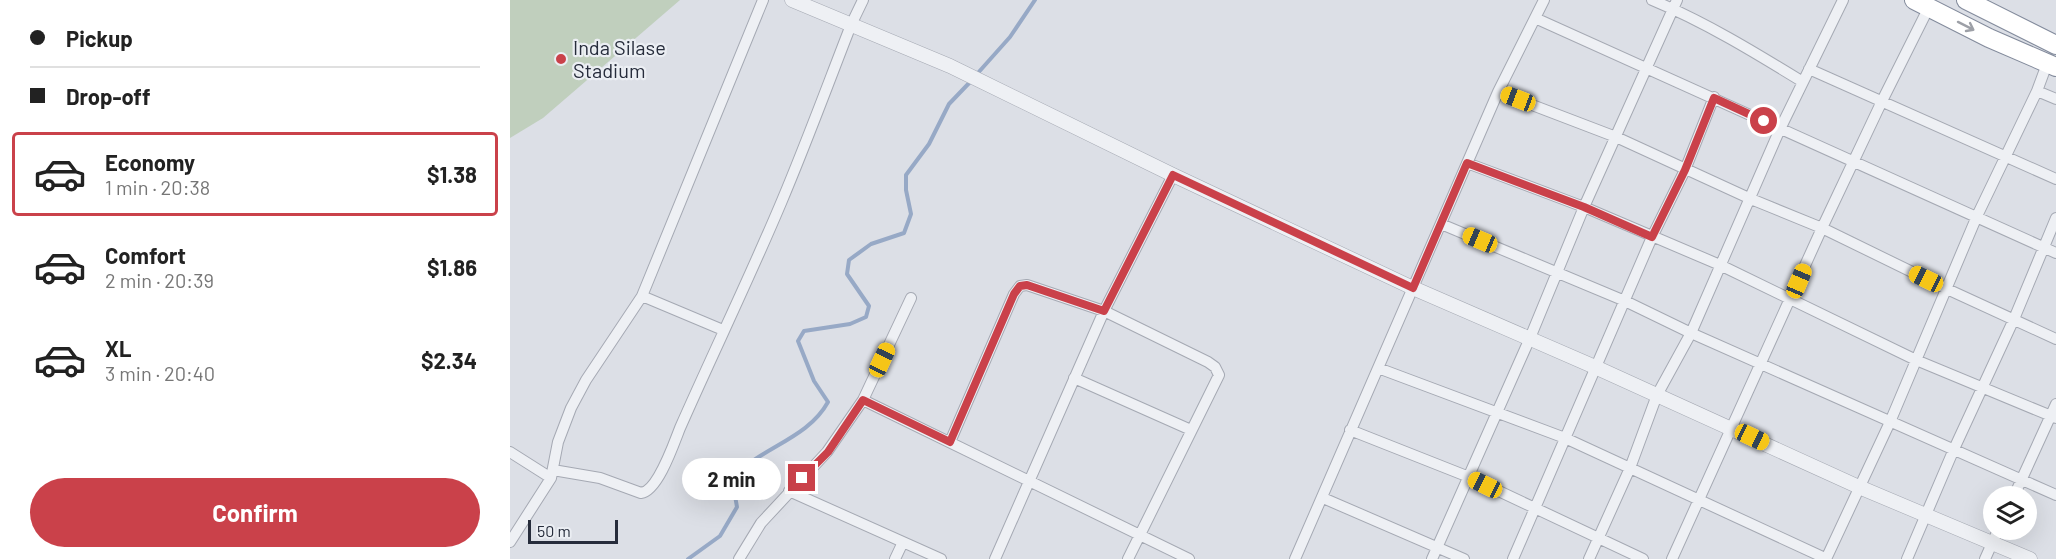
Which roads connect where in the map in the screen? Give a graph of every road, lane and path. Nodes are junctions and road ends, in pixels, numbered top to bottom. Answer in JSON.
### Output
{"nodes":[{"id":1,"x":763,"y":0,"type":"edge"},
{"id":2,"x":792,"y":0,"type":"edge"},
{"id":3,"x":863,"y":0,"type":"edge"},
{"id":4,"x":1544,"y":0,"type":"edge"},
{"id":5,"x":1652,"y":0,"type":"edge"},
{"id":6,"x":1842,"y":0,"type":"edge"},
{"id":7,"x":1966,"y":0,"type":"edge"},
{"id":8,"x":1925,"y":2,"type":"edge"},
{"id":9,"x":1675,"y":4,"type":"edge"},
{"id":10,"x":1535,"y":18,"type":"junction"},
{"id":11,"x":851,"y":25,"type":"junction"},
{"id":12,"x":2056,"y":45,"type":"edge"},
{"id":13,"x":2051,"y":66,"type":"edge"},
{"id":14,"x":1646,"y":67,"type":"junction"},
{"id":15,"x":1809,"y":69,"type":"junction"},
{"id":16,"x":1803,"y":82,"type":"junction"},
{"id":17,"x":2037,"y":91,"type":"junction"},
{"id":18,"x":1498,"y":92,"type":"junction"},
{"id":19,"x":1714,"y":98,"type":"junction"},
{"id":20,"x":2056,"y":99,"type":"edge"},
{"id":21,"x":1882,"y":101,"type":"junction"},
{"id":22,"x":1780,"y":129,"type":"junction"},
{"id":23,"x":1616,"y":137,"type":"junction"},
{"id":24,"x":2006,"y":157,"type":"junction"},
{"id":25,"x":1854,"y":161,"type":"junction"},
{"id":26,"x":1467,"y":163,"type":"junction"},
{"id":27,"x":1685,"y":170,"type":"junction"},
{"id":28,"x":1173,"y":175,"type":"junction"},
{"id":29,"x":2056,"y":179,"type":"edge"},
{"id":30,"x":1751,"y":199,"type":"junction"},
{"id":31,"x":1584,"y":207,"type":"junction"},
{"id":32,"x":1977,"y":216,"type":"junction"},
{"id":33,"x":2056,"y":218,"type":"edge"},
{"id":34,"x":1442,"y":224,"type":"junction"},
{"id":35,"x":1822,"y":228,"type":"junction"},
{"id":36,"x":1652,"y":237,"type":"junction"},
{"id":37,"x":2043,"y":247,"type":"junction"},
{"id":38,"x":2056,"y":253,"type":"edge"},
{"id":39,"x":1720,"y":266,"type":"junction"},
{"id":40,"x":1558,"y":273,"type":"junction"},
{"id":41,"x":1413,"y":288,"type":"junction"},
{"id":42,"x":1947,"y":289,"type":"junction"},
{"id":43,"x":642,"y":296,"type":"junction"},
{"id":44,"x":911,"y":298,"type":"dead end"},
{"id":45,"x":1791,"y":299,"type":"junction"},
{"id":46,"x":1625,"y":301,"type":"junction"},
{"id":47,"x":1104,"y":311,"type":"junction"},
{"id":48,"x":2014,"y":319,"type":"junction"},
{"id":49,"x":723,"y":330,"type":"junction"},
{"id":50,"x":1691,"y":333,"type":"junction"},
{"id":51,"x":1530,"y":338,"type":"junction"},
{"id":52,"x":2056,"y":339,"type":"edge"},
{"id":53,"x":1916,"y":360,"type":"junction"},
{"id":54,"x":1762,"y":363,"type":"junction"},
{"id":55,"x":1595,"y":367,"type":"junction"},
{"id":56,"x":1378,"y":368,"type":"junction"},
{"id":57,"x":1074,"y":378,"type":"junction"},
{"id":58,"x":1982,"y":386,"type":"junction"},
{"id":59,"x":1657,"y":395,"type":"junction"},
{"id":60,"x":863,"y":400,"type":"junction"},
{"id":61,"x":2056,"y":404,"type":"edge"},
{"id":62,"x":1496,"y":413,"type":"junction"},
{"id":63,"x":2053,"y":417,"type":"edge"},
{"id":64,"x":1890,"y":422,"type":"junction"},
{"id":65,"x":1730,"y":427,"type":"junction"},
{"id":66,"x":1191,"y":430,"type":"junction"},
{"id":67,"x":1350,"y":430,"type":"junction"},
{"id":68,"x":1565,"y":438,"type":"junction"},
{"id":69,"x":950,"y":442,"type":"junction"},
{"id":70,"x":1954,"y":449,"type":"junction"},
{"id":71,"x":510,"y":452,"type":"edge"},
{"id":72,"x":1630,"y":468,"type":"junction"},
{"id":73,"x":552,"y":474,"type":"junction"},
{"id":74,"x":1469,"y":477,"type":"junction"},
{"id":75,"x":2023,"y":479,"type":"junction"},
{"id":76,"x":1029,"y":480,"type":"junction"},
{"id":77,"x":1860,"y":486,"type":"junction"},
{"id":78,"x":2019,"y":486,"type":"edge"},
{"id":79,"x":789,"y":491,"type":"junction"},
{"id":80,"x":2056,"y":495,"type":"edge"},
{"id":81,"x":1323,"y":498,"type":"junction"},
{"id":82,"x":1700,"y":500,"type":"junction"},
{"id":83,"x":1534,"y":509,"type":"junction"},
{"id":84,"x":1928,"y":515,"type":"junction"},
{"id":85,"x":1140,"y":535,"type":"junction"},
{"id":86,"x":1600,"y":538,"type":"junction"},
{"id":87,"x":1993,"y":540,"type":"edge"},
{"id":88,"x":510,"y":542,"type":"edge"},
{"id":89,"x":903,"y":542,"type":"junction"},
{"id":90,"x":1992,"y":543,"type":"junction"},
{"id":91,"x":1436,"y":547,"type":"junction"},
{"id":92,"x":740,"y":559,"type":"edge"},
{"id":93,"x":895,"y":559,"type":"edge"},
{"id":94,"x":941,"y":559,"type":"edge"},
{"id":95,"x":995,"y":559,"type":"edge"},
{"id":96,"x":1128,"y":559,"type":"edge"},
{"id":97,"x":1189,"y":559,"type":"edge"},
{"id":98,"x":1295,"y":559,"type":"edge"},
{"id":99,"x":1432,"y":559,"type":"edge"},
{"id":100,"x":1464,"y":559,"type":"edge"},
{"id":101,"x":1513,"y":559,"type":"edge"},
{"id":102,"x":1589,"y":559,"type":"edge"},
{"id":103,"x":1643,"y":559,"type":"edge"},
{"id":104,"x":1672,"y":559,"type":"edge"},
{"id":105,"x":1826,"y":559,"type":"edge"},
{"id":106,"x":1907,"y":559,"type":"edge"},
{"id":107,"x":1985,"y":559,"type":"edge"},
{"id":108,"x":2030,"y":559,"type":"edge"}],
"edges":[{"from":1,"to":43,"type":"street"},
{"from":2,"to":11,"type":"street"},
{"from":3,"to":11,"type":"street"},
{"from":4,"to":10,"type":"street"},
{"from":5,"to":9,"type":"street"},
{"from":6,"to":15,"type":"street"},
{"from":7,"to":12,"type":"highway"},
{"from":8,"to":13,"type":"highway","one_way":true},
{"from":8,"to":21,"type":"street"},
{"from":9,"to":14,"type":"street"},
{"from":9,"to":16,"type":"street"},
{"from":10,"to":14,"type":"street"},
{"from":10,"to":18,"type":"street"},
{"from":11,"to":28,"type":"street"},
{"from":11,"to":49,"type":"street"},
{"from":13,"to":17,"type":"street"},
{"from":14,"to":19,"type":"street"},
{"from":14,"to":23,"type":"street"},
{"from":15,"to":16,"type":"street"},
{"from":15,"to":21,"type":"street"},
{"from":16,"to":22,"type":"street"},
{"from":17,"to":20,"type":"street"},
{"from":17,"to":24,"type":"street"},
{"from":18,"to":23,"type":"street"},
{"from":18,"to":26,"type":"street"},
{"from":19,"to":22,"type":"street"},
{"from":19,"to":27,"type":"street"},
{"from":21,"to":24,"type":"street"},
{"from":21,"to":25,"type":"street"},
{"from":22,"to":25,"type":"street"},
{"from":22,"to":30,"type":"street"},
{"from":23,"to":27,"type":"street"},
{"from":23,"to":31,"type":"street"},
{"from":24,"to":29,"type":"street"},
{"from":24,"to":32,"type":"street"},
{"from":25,"to":32,"type":"street"},
{"from":25,"to":35,"type":"street"},
{"from":26,"to":31,"type":"street"},
{"from":26,"to":34,"type":"street"},
{"from":27,"to":30,"type":"street"},
{"from":27,"to":36,"type":"street"},
{"from":28,"to":41,"type":"street"},
{"from":28,"to":47,"type":"street"},
{"from":30,"to":35,"type":"street"},
{"from":30,"to":39,"type":"street"},
{"from":31,"to":36,"type":"street"},
{"from":31,"to":40,"type":"street"},
{"from":32,"to":37,"type":"street"},
{"from":32,"to":42,"type":"street"},
{"from":33,"to":37,"type":"street"},
{"from":34,"to":40,"type":"street"},
{"from":34,"to":41,"type":"street"},
{"from":35,"to":42,"type":"street"},
{"from":35,"to":45,"type":"street"},
{"from":36,"to":39,"type":"street"},
{"from":36,"to":46,"type":"street"},
{"from":37,"to":38,"type":"street"},
{"from":37,"to":48,"type":"street"},
{"from":39,"to":45,"type":"street"},
{"from":39,"to":50,"type":"street"},
{"from":40,"to":46,"type":"street"},
{"from":40,"to":51,"type":"street"},
{"from":41,"to":51,"type":"street"},
{"from":41,"to":56,"type":"street"},
{"from":42,"to":48,"type":"street"},
{"from":42,"to":53,"type":"street"},
{"from":43,"to":49,"type":"street"},
{"from":43,"to":73,"type":"street"},
{"from":44,"to":60,"type":"street"},
{"from":45,"to":53,"type":"street"},
{"from":45,"to":54,"type":"street"},
{"from":46,"to":50,"type":"street"},
{"from":46,"to":55,"type":"street"},
{"from":47,"to":57,"type":"street"},
{"from":47,"to":66,"type":"street"},
{"from":47,"to":69,"type":"street"},
{"from":48,"to":52,"type":"street"},
{"from":48,"to":58,"type":"street"},
{"from":49,"to":73,"type":"street"},
{"from":50,"to":54,"type":"street"},
{"from":50,"to":59,"type":"street"},
{"from":51,"to":55,"type":"street"},
{"from":51,"to":62,"type":"street"},
{"from":53,"to":58,"type":"street"},
{"from":53,"to":64,"type":"street"},
{"from":54,"to":64,"type":"street"},
{"from":54,"to":65,"type":"street"},
{"from":55,"to":59,"type":"street"},
{"from":55,"to":68,"type":"street"},
{"from":56,"to":62,"type":"street"},
{"from":56,"to":67,"type":"street"},
{"from":57,"to":66,"type":"street"},
{"from":57,"to":76,"type":"street"},
{"from":58,"to":63,"type":"street"},
{"from":58,"to":70,"type":"street"},
{"from":59,"to":65,"type":"street"},
{"from":59,"to":72,"type":"street"},
{"from":60,"to":69,"type":"street"},
{"from":60,"to":79,"type":"street"},
{"from":61,"to":63,"type":"street"},
{"from":62,"to":68,"type":"street"},
{"from":62,"to":74,"type":"street"},
{"from":63,"to":75,"type":"street"},
{"from":64,"to":70,"type":"street"},
{"from":64,"to":77,"type":"street"},
{"from":65,"to":77,"type":"street"},
{"from":65,"to":82,"type":"street"},
{"from":66,"to":85,"type":"street"},
{"from":67,"to":74,"type":"street"},
{"from":67,"to":81,"type":"street"},
{"from":68,"to":72,"type":"street"},
{"from":68,"to":83,"type":"street"},
{"from":69,"to":76,"type":"street"},
{"from":70,"to":75,"type":"street"},
{"from":70,"to":84,"type":"street"},
{"from":71,"to":73,"type":"street"},
{"from":72,"to":82,"type":"street"},
{"from":72,"to":86,"type":"street"},
{"from":73,"to":88,"type":"street"},
{"from":74,"to":83,"type":"street"},
{"from":74,"to":91,"type":"street"},
{"from":75,"to":78,"type":"street"},
{"from":75,"to":80,"type":"street"},
{"from":76,"to":85,"type":"street"},
{"from":76,"to":95,"type":"street"},
{"from":77,"to":84,"type":"street"},
{"from":77,"to":105,"type":"street"},
{"from":79,"to":89,"type":"street"},
{"from":79,"to":92,"type":"street"},
{"from":81,"to":91,"type":"street"},
{"from":81,"to":98,"type":"street"},
{"from":82,"to":104,"type":"street"},
{"from":82,"to":105,"type":"street"},
{"from":83,"to":86,"type":"street"},
{"from":83,"to":101,"type":"street"},
{"from":84,"to":90,"type":"street"},
{"from":84,"to":106,"type":"street"},
{"from":85,"to":96,"type":"street"},
{"from":85,"to":97,"type":"street"},
{"from":86,"to":102,"type":"street"},
{"from":86,"to":103,"type":"street"},
{"from":87,"to":90,"type":"street"},
{"from":89,"to":93,"type":"street"},
{"from":89,"to":94,"type":"street"},
{"from":90,"to":107,"type":"street"},
{"from":90,"to":108,"type":"street"},
{"from":91,"to":99,"type":"street"},
{"from":91,"to":100,"type":"street"}]}
